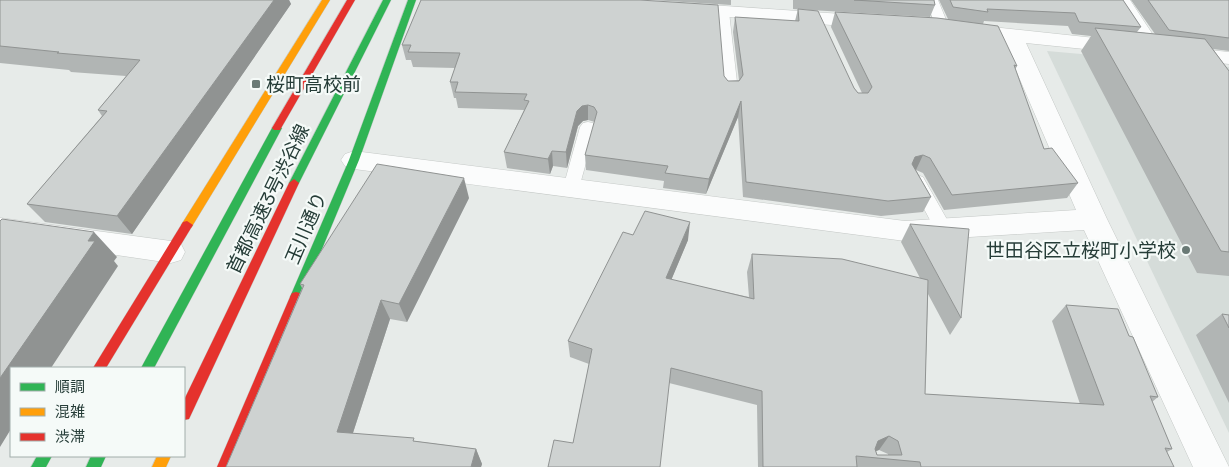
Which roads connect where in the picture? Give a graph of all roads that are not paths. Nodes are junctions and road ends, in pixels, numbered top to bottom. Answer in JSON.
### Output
{"nodes":[{"id":1,"x":326,"y":0,"type":"edge"},
{"id":2,"x":351,"y":0,"type":"edge"},
{"id":3,"x":387,"y":0,"type":"edge"},
{"id":4,"x":412,"y":0,"type":"edge"},
{"id":5,"x":932,"y":0,"type":"edge"},
{"id":6,"x":1120,"y":0,"type":"edge"},
{"id":7,"x":666,"y":8,"type":"edge"},
{"id":8,"x":772,"y":8,"type":"edge"},
{"id":9,"x":723,"y":12,"type":"junction"},
{"id":10,"x":894,"y":23,"type":"edge"},
{"id":11,"x":922,"y":25,"type":"edge"},
{"id":12,"x":942,"y":27,"type":"junction"},
{"id":13,"x":1012,"y":36,"type":"junction"},
{"id":14,"x":1152,"y":50,"type":"junction"},
{"id":15,"x":1229,"y":58,"type":"edge"},
{"id":16,"x":731,"y":92,"type":"edge"},
{"id":17,"x":588,"y":127,"type":"dead end"},
{"id":18,"x":354,"y":160,"type":"junction"},
{"id":19,"x":915,"y":178,"type":"edge"},
{"id":20,"x":571,"y":188,"type":"junction"},
{"id":21,"x":1093,"y":219,"type":"junction"},
{"id":22,"x":0,"y":228,"type":"edge"},
{"id":23,"x":943,"y":228,"type":"junction"},
{"id":24,"x":171,"y":252,"type":"junction"},
{"id":25,"x":100,"y":367,"type":"edge"},
{"id":26,"x":148,"y":367,"type":"edge"},
{"id":27,"x":185,"y":412,"type":"edge"},
{"id":28,"x":224,"y":467,"type":"edge"},
{"id":29,"x":1211,"y":467,"type":"edge"}],
"edges":[{"from":1,"to":24,"type":"highway"},
{"from":2,"to":26,"type":"highway","name":"首都高速3号渋谷線"},
{"from":3,"to":27,"type":"highway","name":"首都高速3号渋谷線"},
{"from":4,"to":18,"type":"highway","name":"玉川通り"},
{"from":5,"to":12,"type":"lane"},
{"from":6,"to":14,"type":"street"},
{"from":7,"to":9,"type":"street"},
{"from":8,"to":9,"type":"street"},
{"from":8,"to":10,"type":"street"},
{"from":9,"to":16,"type":"lane"},
{"from":11,"to":12,"type":"street"},
{"from":12,"to":13,"type":"street"},
{"from":13,"to":14,"type":"street"},
{"from":13,"to":21,"type":"street"},
{"from":14,"to":15,"type":"street"},
{"from":17,"to":20,"type":"lane"},
{"from":18,"to":20,"type":"street"},
{"from":18,"to":28,"type":"highway","name":"玉川通り"},
{"from":19,"to":23,"type":"lane"},
{"from":20,"to":23,"type":"street"},
{"from":21,"to":23,"type":"street"},
{"from":21,"to":29,"type":"street"},
{"from":22,"to":24,"type":"street"},
{"from":24,"to":25,"type":"highway"}]}
